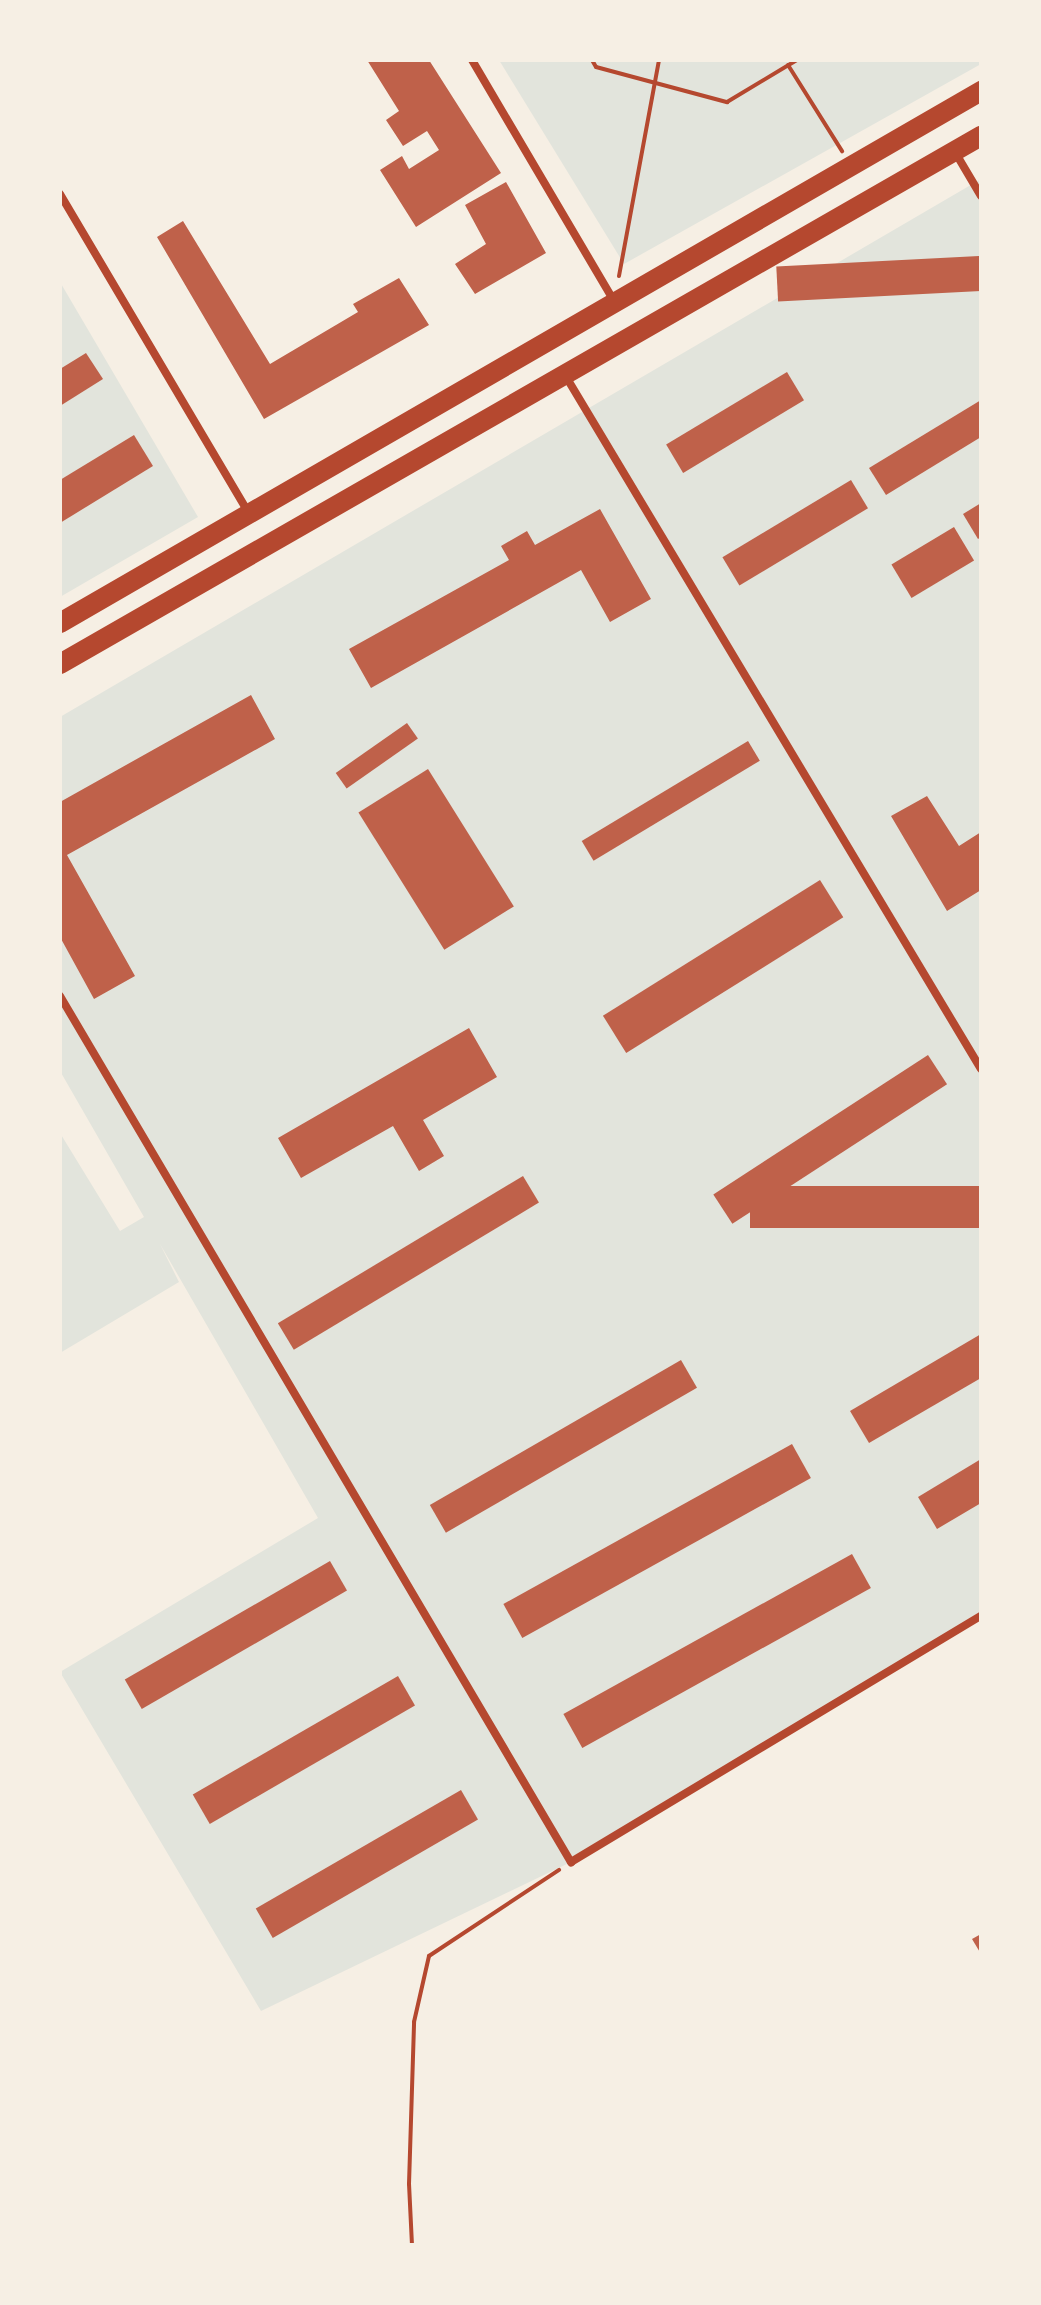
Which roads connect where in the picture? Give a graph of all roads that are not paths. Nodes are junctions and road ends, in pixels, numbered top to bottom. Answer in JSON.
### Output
{"nodes":[{"id":1,"x":472,"y":60,"type":"edge"},
{"id":2,"x":981,"y":91,"type":"edge"},
{"id":3,"x":981,"y":136,"type":"edge"},
{"id":4,"x":955,"y":151,"type":"junction"},
{"id":5,"x":60,"y":194,"type":"edge"},
{"id":6,"x":981,"y":196,"type":"edge"},
{"id":7,"x":614,"y":302,"type":"junction"},
{"id":8,"x":565,"y":375,"type":"junction"},
{"id":9,"x":249,"y":513,"type":"junction"},
{"id":10,"x":60,"y":623,"type":"edge"},
{"id":11,"x":60,"y":664,"type":"edge"},
{"id":12,"x":60,"y":996,"type":"edge"},
{"id":13,"x":981,"y":1069,"type":"edge"},
{"id":14,"x":981,"y":1616,"type":"edge"}],
"edges":[{"from":1,"to":7,"type":"street"},
{"from":2,"to":7,"type":"main road"},
{"from":3,"to":4,"type":"main road"},
{"from":4,"to":6,"type":"street"},
{"from":4,"to":8,"type":"main road"},
{"from":5,"to":9,"type":"street"},
{"from":7,"to":9,"type":"main road"},
{"from":8,"to":11,"type":"main road"},
{"from":8,"to":13,"type":"street"},
{"from":9,"to":10,"type":"main road"},
{"from":12,"to":14,"type":"street"}]}
